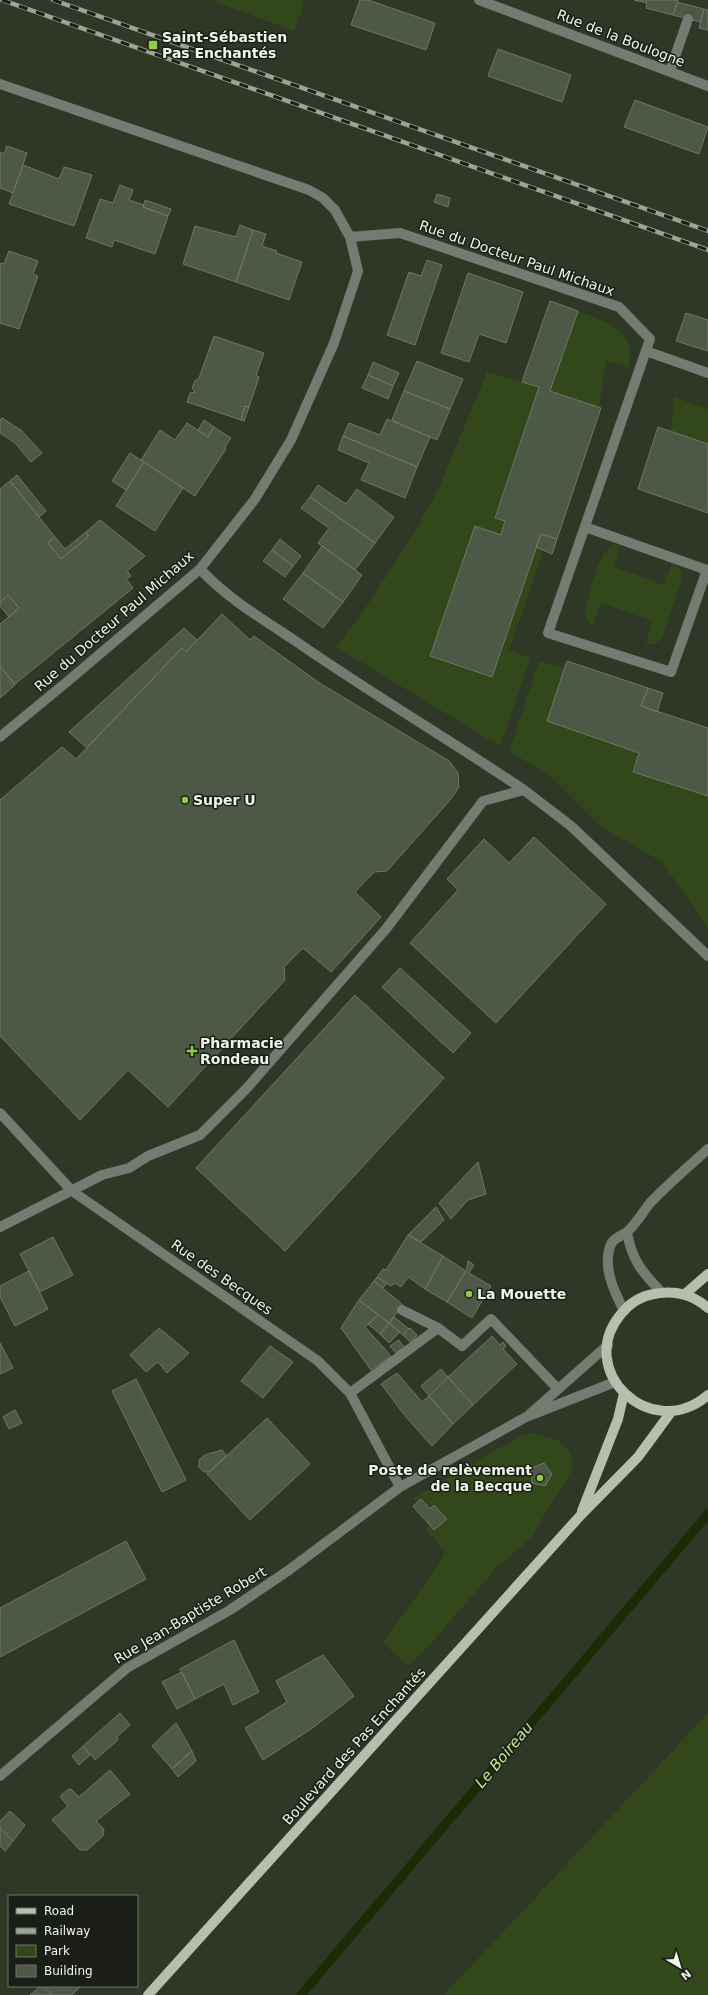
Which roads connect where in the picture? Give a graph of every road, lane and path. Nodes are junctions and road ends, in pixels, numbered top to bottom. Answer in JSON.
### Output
{"nodes":[{"id":1,"x":479,"y":0,"type":"edge"},
{"id":2,"x":688,"y":19,"type":"tunnel mouth"},
{"id":3,"x":670,"y":71,"type":"junction"},
{"id":4,"x":0,"y":84,"type":"edge"},
{"id":5,"x":708,"y":86,"type":"edge"},
{"id":6,"x":350,"y":237,"type":"junction"},
{"id":7,"x":646,"y":351,"type":"junction"},
{"id":8,"x":708,"y":373,"type":"edge"},
{"id":9,"x":585,"y":527,"type":"junction"},
{"id":10,"x":200,"y":569,"type":"junction"},
{"id":11,"x":0,"y":736,"type":"edge"},
{"id":12,"x":524,"y":790,"type":"junction"},
{"id":13,"x":708,"y":956,"type":"edge"},
{"id":14,"x":0,"y":1114,"type":"edge"},
{"id":15,"x":708,"y":1149,"type":"edge"},
{"id":16,"x":72,"y":1191,"type":"junction"},
{"id":17,"x":0,"y":1227,"type":"edge"},
{"id":18,"x":627,"y":1232,"type":"junction"},
{"id":19,"x":708,"y":1274,"type":"edge"},
{"id":20,"x":662,"y":1293,"type":"junction"},
{"id":21,"x":685,"y":1294,"type":"junction"},
{"id":22,"x":708,"y":1308,"type":"edge"},
{"id":23,"x":402,"y":1310,"type":"dead end"},
{"id":24,"x":624,"y":1311,"type":"junction"},
{"id":25,"x":438,"y":1328,"type":"junction"},
{"id":26,"x":608,"y":1345,"type":"junction"},
{"id":27,"x":615,"y":1382,"type":"junction"},
{"id":28,"x":557,"y":1388,"type":"junction"},
{"id":29,"x":624,"y":1393,"type":"junction"},
{"id":30,"x":350,"y":1394,"type":"junction"},
{"id":31,"x":708,"y":1395,"type":"edge"},
{"id":32,"x":671,"y":1412,"type":"junction"},
{"id":33,"x":526,"y":1417,"type":"junction"},
{"id":34,"x":400,"y":1487,"type":"junction"},
{"id":35,"x":580,"y":1516,"type":"junction"},
{"id":36,"x":0,"y":1776,"type":"edge"},
{"id":37,"x":148,"y":1995,"type":"edge"}],
"edges":[{"from":1,"to":3,"type":"street","name":"Rue de la Boulogne"},
{"from":2,"to":3,"type":"street"},
{"from":3,"to":5,"type":"street","name":"Rue de la Boulogne"},
{"from":4,"to":6,"type":"street","name":"Rue du Docteur Paul Michaux"},
{"from":6,"to":7,"type":"street","name":"Rue du Docteur Paul Michaux"},
{"from":6,"to":10,"type":"street","name":"Rue du Docteur Paul Michaux"},
{"from":7,"to":8,"type":"street"},
{"from":7,"to":9,"type":"street","name":"Rue du Docteur Paul Michaux"},
{"from":9,"to":9,"type":"street","name":"Rue du Docteur Paul Michaux"},
{"from":10,"to":11,"type":"street","name":"Rue du Docteur Paul Michaux"},
{"from":10,"to":12,"type":"street"},
{"from":12,"to":13,"type":"street"},
{"from":12,"to":16,"type":"street"},
{"from":14,"to":16,"type":"street","name":"Rue des Becques"},
{"from":15,"to":18,"type":"street"},
{"from":16,"to":17,"type":"street"},
{"from":16,"to":30,"type":"street","name":"Rue des Becques"},
{"from":18,"to":20,"type":"street"},
{"from":18,"to":24,"type":"street"},
{"from":19,"to":21,"type":"main road"},
{"from":20,"to":21,"type":"main road"},
{"from":20,"to":24,"type":"main road"},
{"from":21,"to":22,"type":"main road"},
{"from":23,"to":25,"type":"street"},
{"from":24,"to":26,"type":"main road"},
{"from":25,"to":28,"type":"street"},
{"from":25,"to":30,"type":"street"},
{"from":26,"to":27,"type":"main road"},
{"from":26,"to":28,"type":"street","name":"Rue Jean-Baptiste Robert"},
{"from":27,"to":29,"type":"main road"},
{"from":27,"to":33,"type":"street","name":"Rue Jean-Baptiste Robert"},
{"from":28,"to":33,"type":"street","name":"Rue Jean-Baptiste Robert"},
{"from":29,"to":32,"type":"main road"},
{"from":29,"to":35,"type":"main road","name":"Boulevard des Pas Enchantés"},
{"from":30,"to":34,"type":"street","name":"Rue des Becques"},
{"from":31,"to":32,"type":"main road"},
{"from":32,"to":35,"type":"main road","name":"Boulevard des Pas Enchantés"},
{"from":33,"to":34,"type":"street","name":"Rue Jean-Baptiste Robert"},
{"from":34,"to":36,"type":"street","name":"Rue Jean-Baptiste Robert"},
{"from":35,"to":37,"type":"main road","name":"Boulevard des Pas Enchantés"}]}
